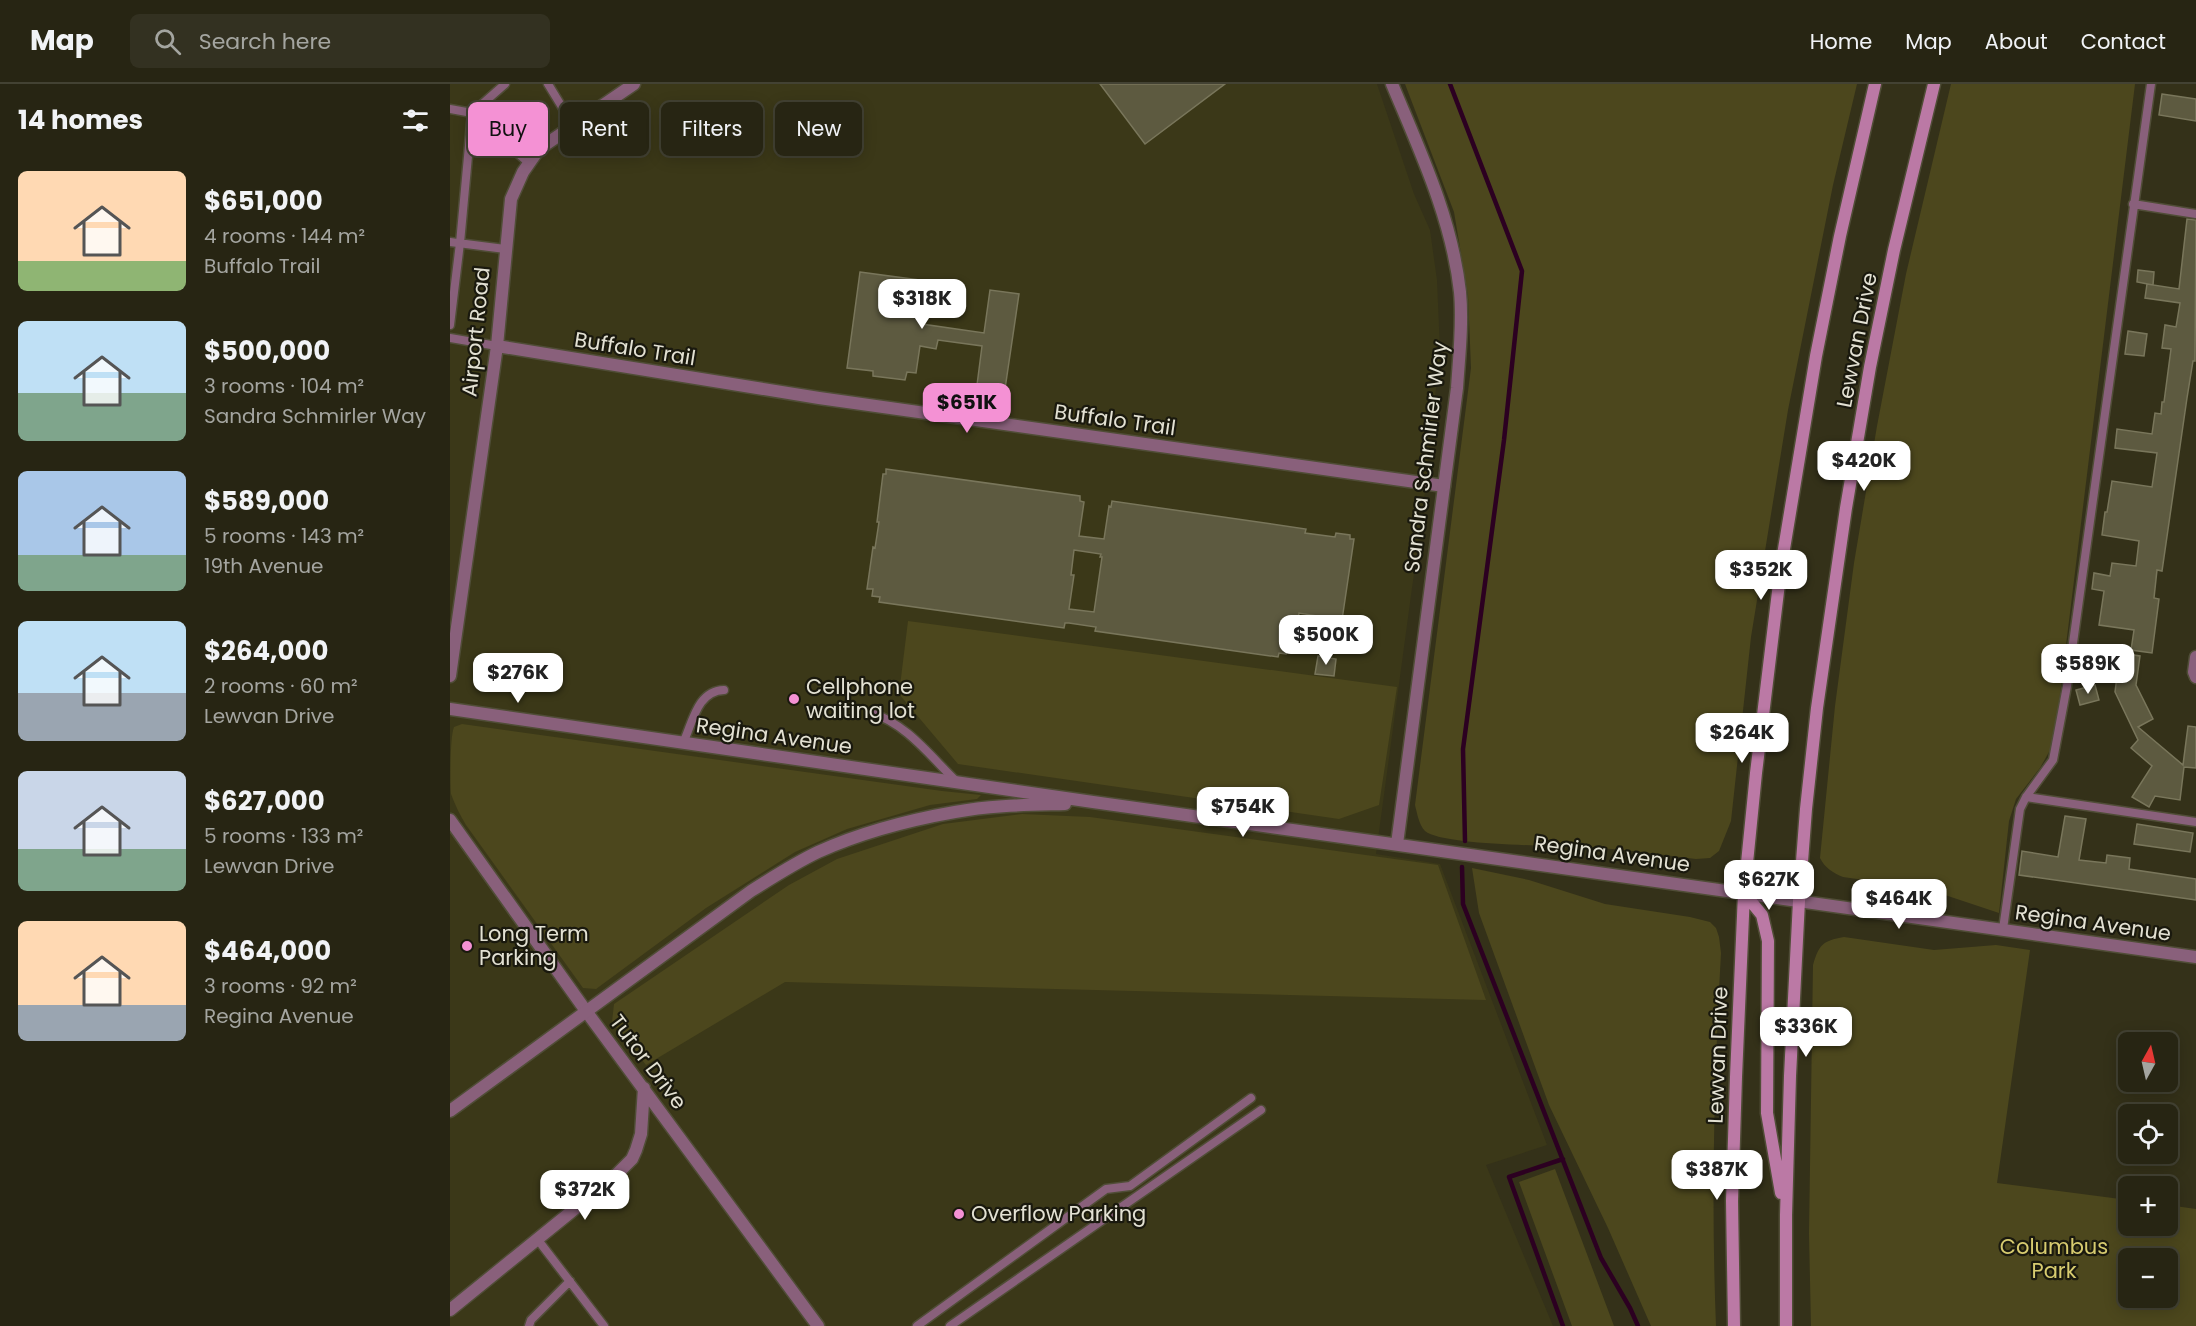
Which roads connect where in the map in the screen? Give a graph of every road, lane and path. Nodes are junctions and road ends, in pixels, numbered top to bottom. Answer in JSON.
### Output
{"nodes":[{"id":1,"x":504,"y":84,"type":"edge"},
{"id":2,"x":548,"y":84,"type":"edge"},
{"id":3,"x":634,"y":84,"type":"edge"},
{"id":4,"x":1392,"y":84,"type":"edge"},
{"id":5,"x":1875,"y":84,"type":"edge"},
{"id":6,"x":1934,"y":84,"type":"edge"},
{"id":7,"x":2151,"y":84,"type":"edge"},
{"id":8,"x":484,"y":102,"type":"edge"},
{"id":9,"x":607,"y":102,"type":"edge"},
{"id":10,"x":560,"y":104,"type":"edge"},
{"id":11,"x":450,"y":109,"type":"edge"},
{"id":12,"x":468,"y":112,"type":"edge"},
{"id":13,"x":560,"y":134,"type":"edge"},
{"id":14,"x":468,"y":156,"type":"edge"},
{"id":15,"x":521,"y":156,"type":"edge"},
{"id":16,"x":529,"y":163,"type":"junction"},
{"id":17,"x":2133,"y":204,"type":"junction"},
{"id":18,"x":2196,"y":213,"type":"edge"},
{"id":19,"x":450,"y":242,"type":"edge"},
{"id":20,"x":460,"y":243,"type":"junction"},
{"id":21,"x":505,"y":249,"type":"junction"},
{"id":22,"x":450,"y":325,"type":"edge"},
{"id":23,"x":450,"y":338,"type":"edge"},
{"id":24,"x":496,"y":346,"type":"junction"},
{"id":25,"x":1444,"y":486,"type":"junction"},
{"id":26,"x":452,"y":640,"type":"edge"},
{"id":27,"x":2196,"y":657,"type":"edge"},
{"id":28,"x":2195,"y":675,"type":"edge"},
{"id":29,"x":450,"y":676,"type":"edge"},
{"id":30,"x":724,"y":690,"type":"dead end"},
{"id":31,"x":450,"y":709,"type":"edge"},
{"id":32,"x":871,"y":713,"type":"dead end"},
{"id":33,"x":683,"y":743,"type":"junction"},
{"id":34,"x":956,"y":781,"type":"junction"},
{"id":35,"x":2026,"y":797,"type":"junction"},
{"id":36,"x":1093,"y":802,"type":"junction"},
{"id":37,"x":450,"y":820,"type":"edge"},
{"id":38,"x":2196,"y":822,"type":"edge"},
{"id":39,"x":1397,"y":844,"type":"junction"},
{"id":40,"x":1744,"y":893,"type":"junction"},
{"id":41,"x":1799,"y":901,"type":"junction"},
{"id":42,"x":2003,"y":929,"type":"junction"},
{"id":43,"x":2196,"y":957,"type":"edge"},
{"id":44,"x":585,"y":1011,"type":"junction"},
{"id":45,"x":644,"y":1088,"type":"junction"},
{"id":46,"x":1251,"y":1098,"type":"dead end"},
{"id":47,"x":1261,"y":1110,"type":"dead end"},
{"id":48,"x":450,"y":1111,"type":"edge"},
{"id":49,"x":1786,"y":1215,"type":"junction"},
{"id":50,"x":538,"y":1240,"type":"junction"},
{"id":51,"x":570,"y":1281,"type":"junction"},
{"id":52,"x":450,"y":1311,"type":"edge"},
{"id":53,"x":529,"y":1326,"type":"edge"},
{"id":54,"x":604,"y":1326,"type":"edge"},
{"id":55,"x":818,"y":1326,"type":"edge"},
{"id":56,"x":917,"y":1326,"type":"edge"},
{"id":57,"x":950,"y":1326,"type":"edge"},
{"id":58,"x":1734,"y":1326,"type":"edge"},
{"id":59,"x":1786,"y":1326,"type":"edge"}],
"edges":[{"from":1,"to":8,"type":"lane"},
{"from":2,"to":10,"type":"lane"},
{"from":3,"to":9,"type":"street","name":"Airport Road"},
{"from":4,"to":25,"type":"street","name":"Sandra Schmirler Way"},
{"from":5,"to":40,"type":"main road","name":"Lewvan Drive"},
{"from":6,"to":41,"type":"main road","name":"Lewvan Drive"},
{"from":7,"to":17,"type":"lane"},
{"from":11,"to":12,"type":"lane"},
{"from":13,"to":16,"type":"street","name":"Airport Road"},
{"from":14,"to":20,"type":"lane"},
{"from":15,"to":16,"type":"lane"},
{"from":16,"to":21,"type":"street","name":"Airport Road"},
{"from":17,"to":18,"type":"lane"},
{"from":17,"to":35,"type":"lane"},
{"from":19,"to":20,"type":"lane"},
{"from":20,"to":21,"type":"lane"},
{"from":20,"to":22,"type":"lane"},
{"from":21,"to":24,"type":"street","name":"Airport Road"},
{"from":23,"to":24,"type":"lane"},
{"from":24,"to":25,"type":"street","name":"Buffalo Trail"},
{"from":24,"to":26,"type":"street","name":"Airport Road"},
{"from":25,"to":39,"type":"street","name":"Sandra Schmirler Way"},
{"from":26,"to":29,"type":"street","name":"Airport Road"},
{"from":27,"to":28,"type":"street"},
{"from":30,"to":33,"type":"lane"},
{"from":31,"to":33,"type":"street","name":"Regina Avenue"},
{"from":32,"to":34,"type":"lane"},
{"from":33,"to":34,"type":"street","name":"Regina Avenue"},
{"from":34,"to":36,"type":"street","name":"Regina Avenue"},
{"from":35,"to":38,"type":"lane"},
{"from":35,"to":42,"type":"lane"},
{"from":36,"to":39,"type":"street","name":"Regina Avenue"},
{"from":36,"to":44,"type":"street","name":"Regina Avenue"},
{"from":37,"to":44,"type":"street","name":"Tutor Drive"},
{"from":39,"to":40,"type":"street","name":"Regina Avenue"},
{"from":40,"to":41,"type":"street","name":"Regina Avenue"},
{"from":40,"to":49,"type":"main road","name":"Lewvan Drive"},
{"from":40,"to":58,"type":"main road","name":"Lewvan Drive"},
{"from":41,"to":42,"type":"street","name":"Regina Avenue"},
{"from":41,"to":49,"type":"main road","name":"Lewvan Drive"},
{"from":42,"to":43,"type":"street","name":"Regina Avenue"},
{"from":44,"to":45,"type":"street","name":"Tutor Drive"},
{"from":44,"to":48,"type":"street","name":"Regina Avenue"},
{"from":45,"to":50,"type":"street"},
{"from":45,"to":55,"type":"street","name":"Tutor Drive"},
{"from":46,"to":56,"type":"lane"},
{"from":47,"to":57,"type":"lane"},
{"from":49,"to":59,"type":"main road","name":"Lewvan Drive"},
{"from":50,"to":51,"type":"lane"},
{"from":50,"to":52,"type":"street"},
{"from":51,"to":53,"type":"lane"},
{"from":51,"to":54,"type":"lane"}]}
